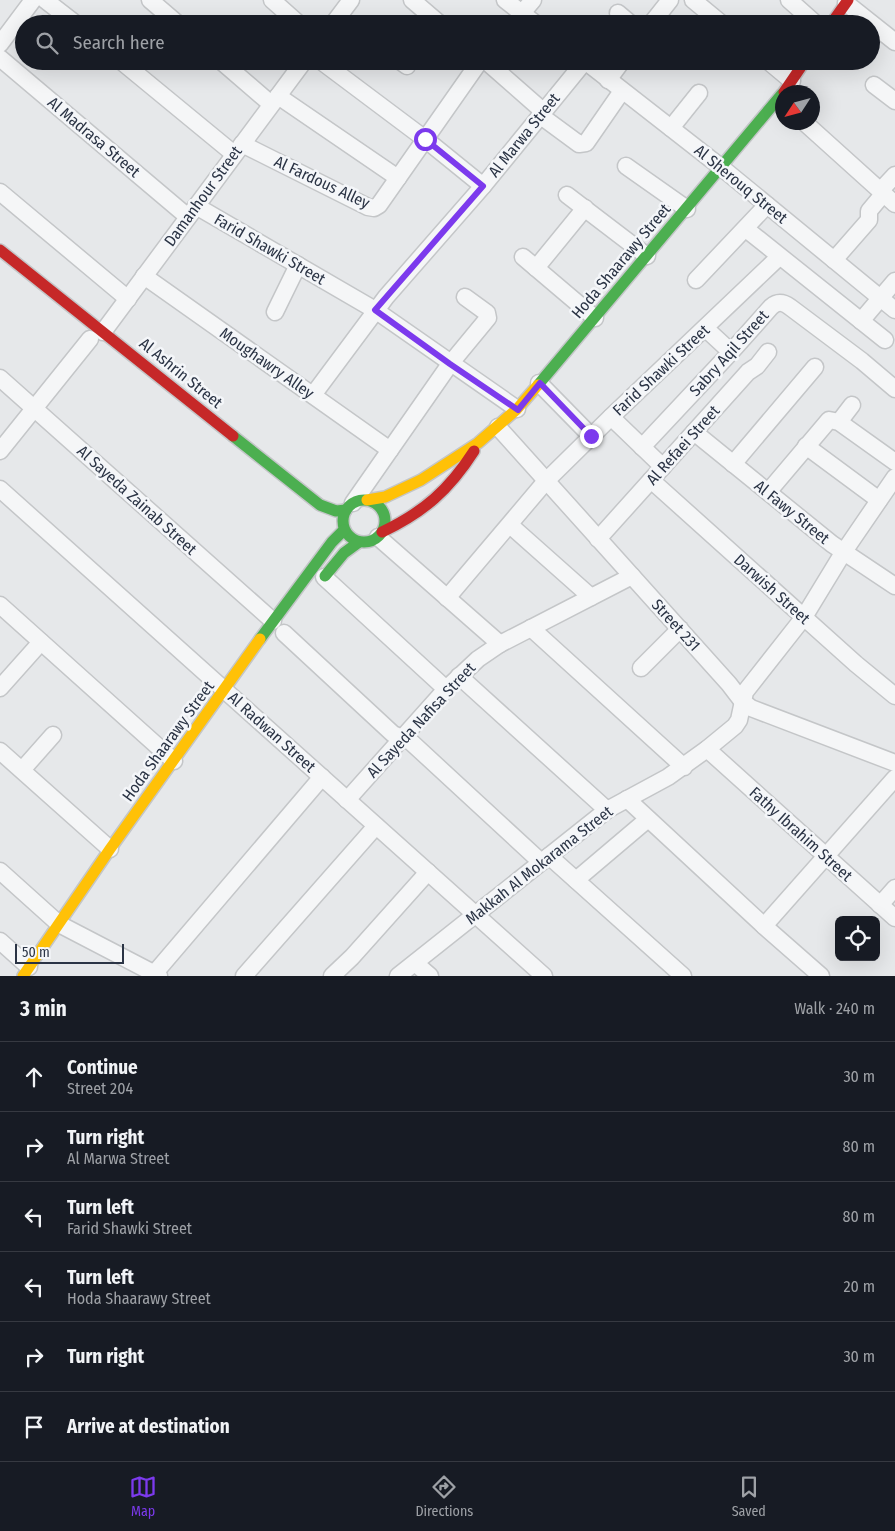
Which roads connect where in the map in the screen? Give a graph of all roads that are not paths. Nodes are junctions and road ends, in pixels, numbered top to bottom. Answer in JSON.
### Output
{"nodes":[{"id":1,"x":33,"y":0,"type":"edge"},
{"id":2,"x":45,"y":0,"type":"edge"},
{"id":3,"x":150,"y":0,"type":"edge"},
{"id":4,"x":272,"y":0,"type":"edge"},
{"id":5,"x":351,"y":0,"type":"edge"},
{"id":6,"x":412,"y":0,"type":"edge"},
{"id":7,"x":505,"y":0,"type":"edge"},
{"id":8,"x":533,"y":0,"type":"edge"},
{"id":9,"x":670,"y":0,"type":"edge"},
{"id":10,"x":693,"y":0,"type":"edge"},
{"id":11,"x":789,"y":0,"type":"edge"},
{"id":12,"x":847,"y":1,"type":"edge"},
{"id":13,"x":522,"y":13,"type":"junction"},
{"id":14,"x":618,"y":13,"type":"dead end"},
{"id":15,"x":22,"y":15,"type":"edge"},
{"id":16,"x":64,"y":15,"type":"edge"},
{"id":17,"x":168,"y":15,"type":"edge"},
{"id":18,"x":289,"y":15,"type":"edge"},
{"id":19,"x":343,"y":15,"type":"edge"},
{"id":20,"x":430,"y":15,"type":"edge"},
{"id":21,"x":525,"y":15,"type":"edge"},
{"id":22,"x":620,"y":15,"type":"edge"},
{"id":23,"x":658,"y":15,"type":"edge"},
{"id":24,"x":711,"y":15,"type":"edge"},
{"id":25,"x":806,"y":15,"type":"edge"},
{"id":26,"x":837,"y":15,"type":"edge"},
{"id":27,"x":865,"y":15,"type":"edge"},
{"id":28,"x":15,"y":24,"type":"edge"},
{"id":29,"x":880,"y":26,"type":"edge"},
{"id":30,"x":893,"y":36,"type":"edge"},
{"id":31,"x":0,"y":44,"type":"edge"},
{"id":32,"x":0,"y":58,"type":"edge"},
{"id":33,"x":133,"y":70,"type":"edge"},
{"id":34,"x":233,"y":70,"type":"edge"},
{"id":35,"x":297,"y":70,"type":"edge"},
{"id":36,"x":332,"y":70,"type":"edge"},
{"id":37,"x":474,"y":70,"type":"edge"},
{"id":38,"x":496,"y":70,"type":"edge"},
{"id":39,"x":578,"y":70,"type":"edge"},
{"id":40,"x":596,"y":70,"type":"edge"},
{"id":41,"x":615,"y":70,"type":"edge"},
{"id":42,"x":772,"y":70,"type":"edge"},
{"id":43,"x":800,"y":70,"type":"edge"},
{"id":44,"x":608,"y":80,"type":"junction"},
{"id":45,"x":780,"y":85,"type":"edge"},
{"id":46,"x":790,"y":85,"type":"edge"},
{"id":47,"x":874,"y":85,"type":"dead end"},
{"id":48,"x":622,"y":91,"type":"junction"},
{"id":49,"x":699,"y":93,"type":"dead end"},
{"id":50,"x":275,"y":100,"type":"junction"},
{"id":51,"x":895,"y":101,"type":"edge"},
{"id":52,"x":775,"y":105,"type":"edge"},
{"id":53,"x":542,"y":114,"type":"junction"},
{"id":54,"x":672,"y":128,"type":"junction"},
{"id":55,"x":813,"y":130,"type":"edge"},
{"id":56,"x":425,"y":139,"type":"junction"},
{"id":57,"x":238,"y":149,"type":"junction"},
{"id":58,"x":626,"y":166,"type":"dead end"},
{"id":59,"x":722,"y":168,"type":"junction"},
{"id":60,"x":895,"y":174,"type":"edge"},
{"id":61,"x":398,"y":178,"type":"junction"},
{"id":62,"x":483,"y":186,"type":"junction"},
{"id":63,"x":0,"y":192,"type":"edge"},
{"id":64,"x":567,"y":195,"type":"dead end"},
{"id":65,"x":887,"y":196,"type":"edge"},
{"id":66,"x":767,"y":205,"type":"junction"},
{"id":67,"x":585,"y":208,"type":"junction"},
{"id":68,"x":687,"y":209,"type":"junction"},
{"id":69,"x":192,"y":212,"type":"junction"},
{"id":70,"x":746,"y":229,"type":"junction"},
{"id":71,"x":0,"y":250,"type":"edge"},
{"id":72,"x":647,"y":256,"type":"junction"},
{"id":73,"x":779,"y":257,"type":"junction"},
{"id":74,"x":834,"y":260,"type":"junction"},
{"id":75,"x":298,"y":265,"type":"junction"},
{"id":76,"x":144,"y":276,"type":"junction"},
{"id":77,"x":696,"y":280,"type":"dead end"},
{"id":78,"x":895,"y":281,"type":"edge"},
{"id":79,"x":465,"y":297,"type":"dead end"},
{"id":80,"x":880,"y":298,"type":"junction"},
{"id":81,"x":128,"y":299,"type":"junction"},
{"id":82,"x":375,"y":310,"type":"junction"},
{"id":83,"x":895,"y":310,"type":"edge"},
{"id":84,"x":275,"y":312,"type":"dead end"},
{"id":85,"x":595,"y":318,"type":"junction"},
{"id":86,"x":861,"y":321,"type":"junction"},
{"id":87,"x":705,"y":328,"type":"junction"},
{"id":88,"x":93,"y":337,"type":"junction"},
{"id":89,"x":885,"y":340,"type":"dead end"},
{"id":90,"x":731,"y":352,"type":"junction"},
{"id":91,"x":768,"y":352,"type":"dead end"},
{"id":92,"x":450,"y":364,"type":"junction"},
{"id":93,"x":815,"y":367,"type":"dead end"},
{"id":94,"x":0,"y":378,"type":"edge"},
{"id":95,"x":540,"y":383,"type":"junction"},
{"id":96,"x":895,"y":389,"type":"edge"},
{"id":97,"x":313,"y":395,"type":"junction"},
{"id":98,"x":852,"y":404,"type":"dead end"},
{"id":99,"x":35,"y":408,"type":"junction"},
{"id":100,"x":518,"y":410,"type":"junction"},
{"id":101,"x":611,"y":417,"type":"junction"},
{"id":102,"x":839,"y":422,"type":"junction"},
{"id":103,"x":498,"y":428,"type":"junction"},
{"id":104,"x":694,"y":432,"type":"junction"},
{"id":105,"x":591,"y":436,"type":"junction"},
{"id":106,"x":478,"y":444,"type":"junction"},
{"id":107,"x":806,"y":446,"type":"junction"},
{"id":108,"x":642,"y":447,"type":"junction"},
{"id":109,"x":390,"y":450,"type":"junction"},
{"id":110,"x":0,"y":451,"type":"edge"},
{"id":111,"x":895,"y":462,"type":"edge"},
{"id":112,"x":733,"y":464,"type":"junction"},
{"id":113,"x":663,"y":467,"type":"junction"},
{"id":114,"x":895,"y":477,"type":"edge"},
{"id":115,"x":651,"y":480,"type":"junction"},
{"id":116,"x":546,"y":481,"type":"junction"},
{"id":117,"x":0,"y":489,"type":"edge"},
{"id":118,"x":768,"y":492,"type":"junction"},
{"id":119,"x":879,"y":500,"type":"junction"},
{"id":120,"x":355,"y":504,"type":"junction"},
{"id":121,"x":510,"y":525,"type":"junction"},
{"id":122,"x":340,"y":527,"type":"junction"},
{"id":123,"x":380,"y":535,"type":"junction"},
{"id":124,"x":598,"y":539,"type":"junction"},
{"id":125,"x":359,"y":542,"type":"junction"},
{"id":126,"x":843,"y":552,"type":"junction"},
{"id":127,"x":632,"y":576,"type":"junction"},
{"id":128,"x":321,"y":581,"type":"joint"},
{"id":129,"x":895,"y":586,"type":"edge"},
{"id":130,"x":591,"y":597,"type":"junction"},
{"id":131,"x":447,"y":598,"type":"junction"},
{"id":132,"x":0,"y":605,"type":"edge"},
{"id":133,"x":804,"y":617,"type":"junction"},
{"id":134,"x":531,"y":628,"type":"junction"},
{"id":135,"x":680,"y":629,"type":"junction"},
{"id":136,"x":281,"y":630,"type":"junction"},
{"id":137,"x":41,"y":642,"type":"junction"},
{"id":138,"x":500,"y":644,"type":"junction"},
{"id":139,"x":640,"y":668,"type":"dead end"},
{"id":140,"x":459,"y":676,"type":"junction"},
{"id":141,"x":0,"y":688,"type":"edge"},
{"id":142,"x":446,"y":689,"type":"junction"},
{"id":143,"x":895,"y":696,"type":"edge"},
{"id":144,"x":233,"y":697,"type":"junction"},
{"id":145,"x":742,"y":701,"type":"junction"},
{"id":146,"x":53,"y":735,"type":"dead end"},
{"id":147,"x":402,"y":738,"type":"junction"},
{"id":148,"x":0,"y":750,"type":"edge"},
{"id":149,"x":707,"y":750,"type":"junction"},
{"id":150,"x":174,"y":761,"type":"junction"},
{"id":151,"x":895,"y":762,"type":"edge"},
{"id":152,"x":684,"y":767,"type":"junction"},
{"id":153,"x":22,"y":770,"type":"junction"},
{"id":154,"x":322,"y":777,"type":"junction"},
{"id":155,"x":895,"y":778,"type":"edge"},
{"id":156,"x":627,"y":799,"type":"junction"},
{"id":157,"x":347,"y":800,"type":"junction"},
{"id":158,"x":607,"y":810,"type":"junction"},
{"id":159,"x":648,"y":819,"type":"junction"},
{"id":160,"x":376,"y":826,"type":"junction"},
{"id":161,"x":110,"y":849,"type":"junction"},
{"id":162,"x":826,"y":856,"type":"junction"},
{"id":163,"x":545,"y":859,"type":"junction"},
{"id":164,"x":0,"y":870,"type":"edge"},
{"id":165,"x":428,"y":872,"type":"junction"},
{"id":166,"x":576,"y":880,"type":"junction"},
{"id":167,"x":895,"y":888,"type":"edge"},
{"id":168,"x":880,"y":904,"type":"junction"},
{"id":169,"x":476,"y":915,"type":"junction"},
{"id":170,"x":895,"y":918,"type":"edge"},
{"id":171,"x":764,"y":926,"type":"junction"},
{"id":172,"x":68,"y":929,"type":"junction"},
{"id":173,"x":0,"y":942,"type":"edge"},
{"id":174,"x":415,"y":962,"type":"junction"},
{"id":175,"x":26,"y":972,"type":"edge"},
{"id":176,"x":151,"y":974,"type":"edge"},
{"id":177,"x":244,"y":976,"type":"edge"},
{"id":178,"x":332,"y":976,"type":"edge"},
{"id":179,"x":398,"y":976,"type":"edge"},
{"id":180,"x":430,"y":976,"type":"edge"},
{"id":181,"x":544,"y":976,"type":"edge"},
{"id":182,"x":683,"y":976,"type":"edge"},
{"id":183,"x":820,"y":976,"type":"edge"}],
"edges":[{"from":1,"to":15,"type":"street"},
{"from":2,"to":16,"type":"street"},
{"from":3,"to":17,"type":"street"},
{"from":4,"to":18,"type":"street"},
{"from":5,"to":19,"type":"street"},
{"from":6,"to":20,"type":"street"},
{"from":7,"to":13,"type":"street"},
{"from":8,"to":13,"type":"street"},
{"from":9,"to":23,"type":"street"},
{"from":10,"to":24,"type":"street"},
{"from":11,"to":25,"type":"street"},
{"from":12,"to":26,"type":"street"},
{"from":12,"to":27,"type":"street"},
{"from":13,"to":21,"type":"street"},
{"from":14,"to":22,"type":"street"},
{"from":28,"to":31,"type":"street"},
{"from":29,"to":30,"type":"street"},
{"from":32,"to":69,"type":"street","name":"Al Madrasa Street"},
{"from":33,"to":57,"type":"street","name":"Al Fardous Alley"},
{"from":34,"to":50,"type":"street"},
{"from":35,"to":50,"type":"street","name":"Damanhour Street"},
{"from":36,"to":56,"type":"street"},
{"from":37,"to":56,"type":"street","name":"Al Fardous Alley"},
{"from":38,"to":53,"type":"street"},
{"from":39,"to":53,"type":"street","name":"Al Marwa Street"},
{"from":40,"to":44,"type":"street","name":"Al Sherouq Street"},
{"from":41,"to":44,"type":"street"},
{"from":42,"to":45,"type":"street"},
{"from":43,"to":46,"type":"street","name":"Hoda Shaarawy Street"},
{"from":44,"to":48,"type":"street","name":"Al Sherouq Street"},
{"from":47,"to":51,"type":"street"},
{"from":48,"to":53,"type":"street"},
{"from":48,"to":54,"type":"street","name":"Al Sherouq Street"},
{"from":49,"to":54,"type":"street"},
{"from":50,"to":57,"type":"street","name":"Damanhour Street"},
{"from":50,"to":61,"type":"street"},
{"from":52,"to":59,"type":"street","name":"Hoda Shaarawy Street"},
{"from":53,"to":62,"type":"street","name":"Al Marwa Street"},
{"from":54,"to":59,"type":"street","name":"Al Sherouq Street"},
{"from":55,"to":65,"type":"street"},
{"from":56,"to":61,"type":"street","name":"Al Fardous Alley"},
{"from":56,"to":62,"type":"street"},
{"from":57,"to":61,"type":"street","name":"Al Fardous Alley"},
{"from":57,"to":69,"type":"street","name":"Damanhour Street"},
{"from":58,"to":68,"type":"street"},
{"from":59,"to":66,"type":"street","name":"Al Sherouq Street"},
{"from":59,"to":68,"type":"street","name":"Hoda Shaarawy Street"},
{"from":60,"to":65,"type":"street"},
{"from":62,"to":82,"type":"street","name":"Al Marwa Street"},
{"from":63,"to":81,"type":"street"},
{"from":64,"to":67,"type":"street"},
{"from":65,"to":74,"type":"street"},
{"from":66,"to":70,"type":"street"},
{"from":66,"to":74,"type":"street","name":"Al Sherouq Street"},
{"from":67,"to":72,"type":"street"},
{"from":67,"to":85,"type":"street"},
{"from":68,"to":72,"type":"street","name":"Hoda Shaarawy Street"},
{"from":69,"to":75,"type":"street","name":"Farid Shawki Street"},
{"from":69,"to":76,"type":"street","name":"Damanhour Street"},
{"from":70,"to":73,"type":"street"},
{"from":70,"to":77,"type":"street"},
{"from":71,"to":88,"type":"street","name":"Al Ashrin Street"},
{"from":72,"to":85,"type":"street","name":"Hoda Shaarawy Street"},
{"from":73,"to":86,"type":"street"},
{"from":73,"to":87,"type":"street","name":"Farid Shawki Street"},
{"from":74,"to":80,"type":"street","name":"Al Sherouq Street"},
{"from":75,"to":82,"type":"street","name":"Farid Shawki Street"},
{"from":75,"to":84,"type":"street"},
{"from":76,"to":81,"type":"street","name":"Damanhour Street"},
{"from":76,"to":97,"type":"street","name":"Moughawry Alley"},
{"from":78,"to":80,"type":"street"},
{"from":79,"to":92,"type":"street"},
{"from":80,"to":83,"type":"street","name":"Al Sherouq Street"},
{"from":80,"to":86,"type":"street"},
{"from":81,"to":88,"type":"street","name":"Damanhour Street"},
{"from":82,"to":92,"type":"street","name":"Farid Shawki Street"},
{"from":82,"to":97,"type":"street","name":"Al Marwa Street"},
{"from":85,"to":95,"type":"street","name":"Hoda Shaarawy Street"},
{"from":86,"to":89,"type":"street"},
{"from":87,"to":90,"type":"street"},
{"from":87,"to":101,"type":"street","name":"Farid Shawki Street"},
{"from":88,"to":99,"type":"street","name":"Damanhour Street"},
{"from":88,"to":120,"type":"street","name":"Al Ashrin Street"},
{"from":90,"to":96,"type":"street","name":"Sabry Aqil Street"},
{"from":90,"to":108,"type":"street","name":"Sabry Aqil Street"},
{"from":91,"to":104,"type":"street","name":"Al Refaei Street"},
{"from":92,"to":100,"type":"street","name":"Farid Shawki Street"},
{"from":92,"to":109,"type":"street"},
{"from":93,"to":112,"type":"street"},
{"from":94,"to":99,"type":"street","name":"Al Sayeda Zainab Street"},
{"from":95,"to":100,"type":"street","name":"Hoda Shaarawy Street"},
{"from":95,"to":105,"type":"street"},
{"from":97,"to":109,"type":"street","name":"Moughawry Alley"},
{"from":98,"to":102,"type":"street"},
{"from":99,"to":110,"type":"street","name":"Damanhour Street"},
{"from":99,"to":136,"type":"street","name":"Al Sayeda Zainab Street"},
{"from":100,"to":103,"type":"street","name":"Hoda Shaarawy Street"},
{"from":101,"to":105,"type":"street","name":"Farid Shawki Street"},
{"from":101,"to":108,"type":"street"},
{"from":102,"to":107,"type":"street"},
{"from":102,"to":111,"type":"street"},
{"from":103,"to":106,"type":"street","name":"Hoda Shaarawy Street"},
{"from":103,"to":116,"type":"street","name":"Street 231"},
{"from":104,"to":112,"type":"street","name":"Al Fawy Street"},
{"from":104,"to":113,"type":"street","name":"Al Refaei Street"},
{"from":105,"to":116,"type":"street","name":"Farid Shawki Street"},
{"from":106,"to":120,"type":"street","name":"Hoda Shaarawy Street"},
{"from":106,"to":123,"type":"street","name":"Hoda Shaarawy Street"},
{"from":107,"to":118,"type":"street"},
{"from":107,"to":119,"type":"street"},
{"from":108,"to":113,"type":"street"},
{"from":109,"to":120,"type":"street"},
{"from":112,"to":118,"type":"street","name":"Al Fawy Street"},
{"from":113,"to":115,"type":"street","name":"Al Refaei Street"},
{"from":114,"to":119,"type":"street","name":"Makkah Al Mokarama Street"},
{"from":115,"to":124,"type":"street","name":"Al Refaei Street"},
{"from":115,"to":133,"type":"street","name":"Darwish Street"},
{"from":116,"to":121,"type":"street","name":"Farid Shawki Street"},
{"from":116,"to":124,"type":"street","name":"Street 231"},
{"from":117,"to":144,"type":"street","name":"Al Radwan Street"},
{"from":118,"to":126,"type":"street","name":"Al Fawy Street"},
{"from":119,"to":126,"type":"street","name":"Makkah Al Mokarama Street"},
{"from":120,"to":122,"type":"street"},
{"from":120,"to":123,"type":"street"},
{"from":121,"to":130,"type":"street"},
{"from":121,"to":131,"type":"street","name":"Farid Shawki Street"},
{"from":122,"to":125,"type":"street"},
{"from":122,"to":136,"type":"street","name":"Hoda Shaarawy Street"},
{"from":123,"to":125,"type":"street"},
{"from":123,"to":131,"type":"street"},
{"from":124,"to":127,"type":"street","name":"Street 231"},
{"from":125,"to":128,"type":"street"},
{"from":126,"to":129,"type":"street","name":"Al Fawy Street"},
{"from":126,"to":133,"type":"street","name":"Makkah Al Mokarama Street"},
{"from":127,"to":130,"type":"street","name":"Al Sayeda Nafisa Street"},
{"from":127,"to":135,"type":"street","name":"Street 231"},
{"from":128,"to":142,"type":"street"},
{"from":130,"to":134,"type":"street","name":"Al Sayeda Nafisa Street"},
{"from":131,"to":138,"type":"street"},
{"from":132,"to":137,"type":"street"},
{"from":133,"to":143,"type":"street","name":"Darwish Street"},
{"from":133,"to":145,"type":"street","name":"Makkah Al Mokarama Street"},
{"from":134,"to":138,"type":"street","name":"Al Sayeda Nafisa Street"},
{"from":134,"to":152,"type":"street"},
{"from":135,"to":139,"type":"street"},
{"from":135,"to":145,"type":"street","name":"Street 231"},
{"from":136,"to":144,"type":"street","name":"Hoda Shaarawy Street"},
{"from":136,"to":147,"type":"street","name":"Al Sayeda Zainab Street"},
{"from":137,"to":141,"type":"street"},
{"from":137,"to":150,"type":"street"},
{"from":138,"to":140,"type":"street","name":"Al Sayeda Nafisa Street"},
{"from":140,"to":142,"type":"street","name":"Al Sayeda Nafisa Street"},
{"from":140,"to":158,"type":"street"},
{"from":142,"to":147,"type":"street","name":"Al Sayeda Nafisa Street"},
{"from":144,"to":150,"type":"street","name":"Hoda Shaarawy Street"},
{"from":144,"to":154,"type":"street","name":"Al Radwan Street"},
{"from":145,"to":149,"type":"street","name":"Makkah Al Mokarama Street"},
{"from":145,"to":151,"type":"street","name":"Street 231"},
{"from":146,"to":153,"type":"street"},
{"from":147,"to":157,"type":"street","name":"Al Sayeda Nafisa Street"},
{"from":147,"to":163,"type":"street","name":"Al Sayeda Zainab Street"},
{"from":148,"to":153,"type":"street"},
{"from":149,"to":152,"type":"street","name":"Makkah Al Mokarama Street"},
{"from":149,"to":162,"type":"street","name":"Fathy Ibrahim Street"},
{"from":150,"to":161,"type":"street","name":"Hoda Shaarawy Street"},
{"from":152,"to":156,"type":"street","name":"Makkah Al Mokarama Street"},
{"from":153,"to":161,"type":"street"},
{"from":154,"to":157,"type":"street","name":"Al Radwan Street"},
{"from":154,"to":176,"type":"street"},
{"from":155,"to":162,"type":"street"},
{"from":156,"to":158,"type":"street","name":"Makkah Al Mokarama Street"},
{"from":156,"to":159,"type":"street"},
{"from":157,"to":160,"type":"street","name":"Al Radwan Street"},
{"from":158,"to":163,"type":"street","name":"Makkah Al Mokarama Street"},
{"from":159,"to":166,"type":"street"},
{"from":159,"to":171,"type":"street"},
{"from":160,"to":165,"type":"street","name":"Al Radwan Street"},
{"from":160,"to":177,"type":"street"},
{"from":161,"to":172,"type":"street","name":"Hoda Shaarawy Street"},
{"from":162,"to":168,"type":"street","name":"Fathy Ibrahim Street"},
{"from":162,"to":171,"type":"street"},
{"from":163,"to":166,"type":"street","name":"Al Sayeda Zainab Street"},
{"from":163,"to":169,"type":"street","name":"Makkah Al Mokarama Street"},
{"from":164,"to":172,"type":"street"},
{"from":165,"to":169,"type":"street","name":"Al Radwan Street"},
{"from":165,"to":178,"type":"street"},
{"from":166,"to":182,"type":"street","name":"Al Sayeda Zainab Street"},
{"from":167,"to":168,"type":"street"},
{"from":168,"to":170,"type":"street","name":"Fathy Ibrahim Street"},
{"from":169,"to":174,"type":"street","name":"Makkah Al Mokarama Street"},
{"from":169,"to":181,"type":"street","name":"Al Radwan Street"},
{"from":171,"to":183,"type":"street"},
{"from":172,"to":175,"type":"street","name":"Hoda Shaarawy Street"},
{"from":172,"to":176,"type":"street"},
{"from":173,"to":175,"type":"street"},
{"from":174,"to":179,"type":"street","name":"Makkah Al Mokarama Street"},
{"from":174,"to":180,"type":"street"}]}
